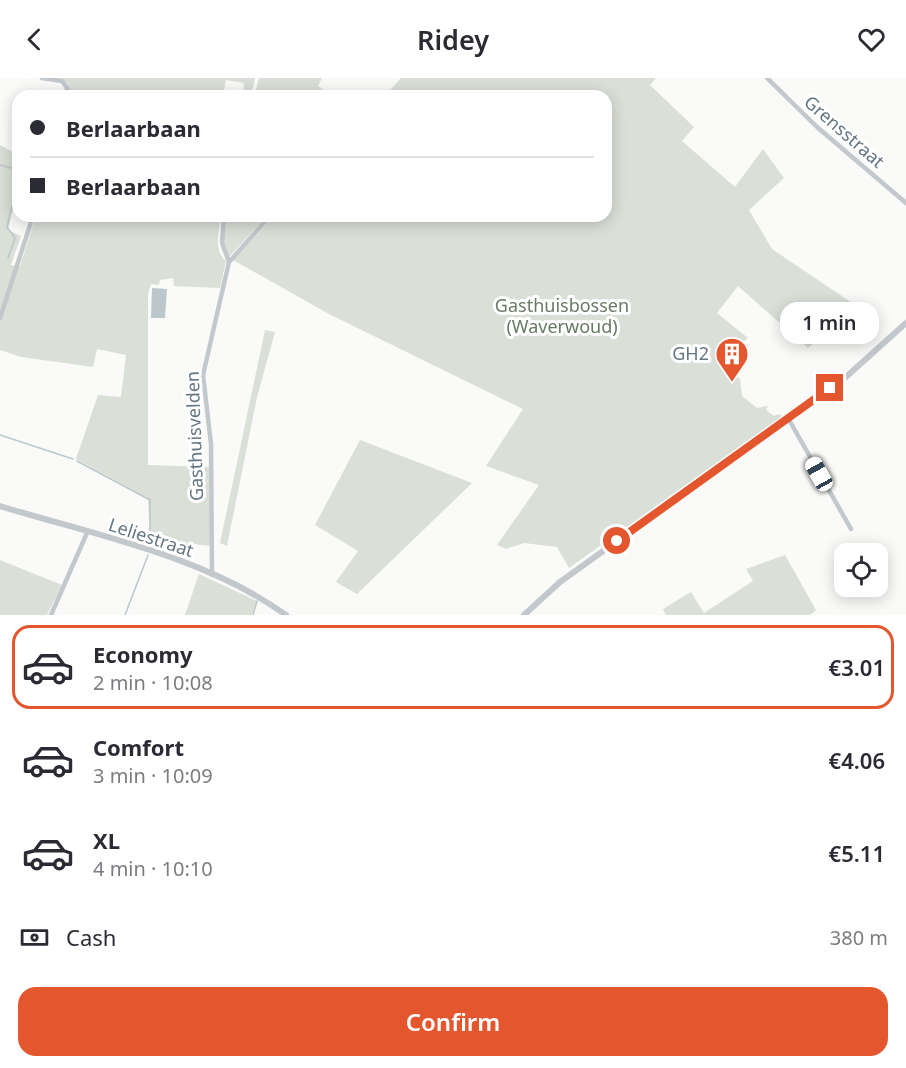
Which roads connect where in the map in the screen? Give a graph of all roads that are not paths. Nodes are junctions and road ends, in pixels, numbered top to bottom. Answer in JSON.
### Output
{"nodes":[{"id":1,"x":42,"y":78,"type":"edge"},
{"id":2,"x":767,"y":78,"type":"edge"},
{"id":3,"x":67,"y":90,"type":"edge"},
{"id":4,"x":906,"y":203,"type":"edge"},
{"id":5,"x":31,"y":222,"type":"edge"},
{"id":6,"x":224,"y":222,"type":"edge"},
{"id":7,"x":265,"y":222,"type":"edge"},
{"id":8,"x":229,"y":262,"type":"junction"},
{"id":9,"x":0,"y":318,"type":"edge"},
{"id":10,"x":906,"y":323,"type":"edge"},
{"id":11,"x":788,"y":418,"type":"junction"},
{"id":12,"x":0,"y":506,"type":"edge"},
{"id":13,"x":851,"y":529,"type":"dead end"},
{"id":14,"x":87,"y":532,"type":"junction"},
{"id":15,"x":212,"y":575,"type":"junction"},
{"id":16,"x":51,"y":615,"type":"edge"},
{"id":17,"x":286,"y":615,"type":"edge"},
{"id":18,"x":524,"y":615,"type":"edge"}],
"edges":[{"from":1,"to":3,"type":"street"},
{"from":2,"to":4,"type":"street","name":"Grensstraat"},
{"from":5,"to":9,"type":"street"},
{"from":6,"to":8,"type":"street","name":"Gasthuisvelden"},
{"from":7,"to":8,"type":"street","name":"Gasthuisvelden"},
{"from":8,"to":15,"type":"street","name":"Gasthuisvelden"},
{"from":10,"to":11,"type":"street"},
{"from":11,"to":13,"type":"street"},
{"from":11,"to":18,"type":"street"},
{"from":12,"to":14,"type":"street","name":"Leliestraat"},
{"from":14,"to":15,"type":"street","name":"Leliestraat"},
{"from":14,"to":16,"type":"street"},
{"from":15,"to":17,"type":"street","name":"Leliestraat"}]}
